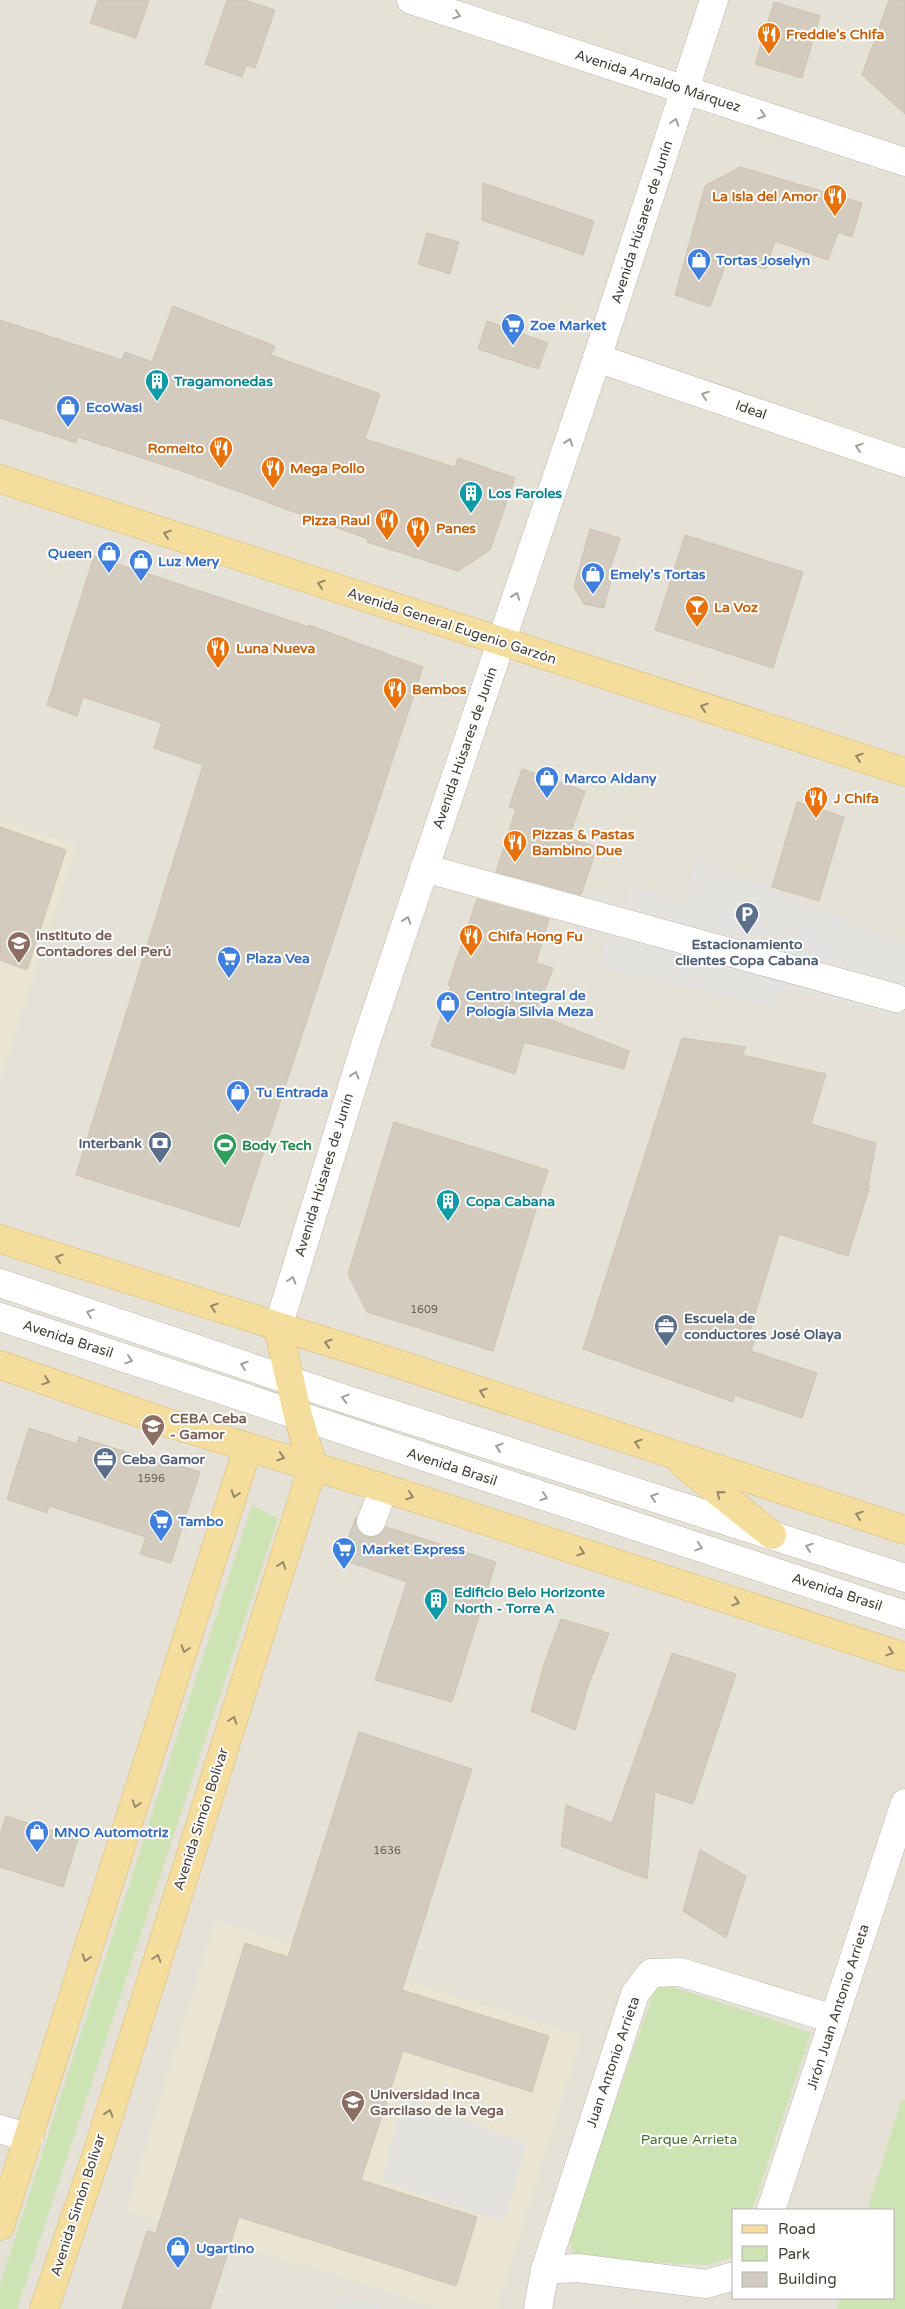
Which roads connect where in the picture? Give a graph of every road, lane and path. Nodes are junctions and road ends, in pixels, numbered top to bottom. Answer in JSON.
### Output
{"nodes":[{"id":1,"x":411,"y":0,"type":"edge"},
{"id":2,"x":714,"y":0,"type":"edge"},
{"id":3,"x":685,"y":90,"type":"junction"},
{"id":4,"x":905,"y":162,"type":"edge"},
{"id":5,"x":597,"y":358,"type":"junction"},
{"id":6,"x":905,"y":463,"type":"edge"},
{"id":7,"x":0,"y":479,"type":"edge"},
{"id":8,"x":501,"y":642,"type":"junction"},
{"id":9,"x":905,"y":772,"type":"edge"},
{"id":10,"x":424,"y":868,"type":"junction"},
{"id":11,"x":896,"y":998,"type":"dead end"},
{"id":12,"x":0,"y":1239,"type":"edge"},
{"id":13,"x":0,"y":1283,"type":"edge"},
{"id":14,"x":0,"y":1317,"type":"edge"},
{"id":15,"x":278,"y":1327,"type":"junction"},
{"id":16,"x":0,"y":1365,"type":"edge"},
{"id":17,"x":290,"y":1380,"type":"junction"},
{"id":18,"x":298,"y":1416,"type":"junction"},
{"id":19,"x":248,"y":1447,"type":"junction"},
{"id":20,"x":668,"y":1452,"type":"junction"},
{"id":21,"x":313,"y":1466,"type":"junction"},
{"id":22,"x":384,"y":1488,"type":"junction"},
{"id":23,"x":371,"y":1522,"type":"tunnel mouth"},
{"id":24,"x":905,"y":1530,"type":"edge"},
{"id":25,"x":772,"y":1535,"type":"junction"},
{"id":26,"x":905,"y":1578,"type":"edge"},
{"id":27,"x":905,"y":1614,"type":"edge"},
{"id":28,"x":905,"y":1657,"type":"edge"},
{"id":29,"x":905,"y":1803,"type":"edge"},
{"id":30,"x":834,"y":2019,"type":"junction"},
{"id":31,"x":0,"y":2130,"type":"edge"},
{"id":32,"x":29,"y":2138,"type":"junction"},
{"id":33,"x":771,"y":2209,"type":"edge"},
{"id":34,"x":0,"y":2226,"type":"edge"},
{"id":35,"x":545,"y":2270,"type":"junction"},
{"id":36,"x":732,"y":2277,"type":"edge"},
{"id":37,"x":44,"y":2309,"type":"edge"},
{"id":38,"x":538,"y":2309,"type":"edge"}],
"edges":[{"from":1,"to":3,"type":"street","name":"Avenida Arnaldo Márquez","one_way":true},
{"from":2,"to":3,"type":"street","name":"Avenida Húsares de Junín"},
{"from":3,"to":4,"type":"street","name":"Avenida Arnaldo Márquez","one_way":true},
{"from":5,"to":3,"type":"street","name":"Avenida Húsares de Junín","one_way":true},
{"from":6,"to":5,"type":"street","name":"Ideal","one_way":true},
{"from":8,"to":5,"type":"street","name":"Avenida Húsares de Junín","one_way":true},
{"from":8,"to":7,"type":"main road","name":"Avenida General Eugenio Garzón","one_way":true},
{"from":9,"to":8,"type":"main road","name":"Avenida General Eugenio Garzón","one_way":true},
{"from":8,"to":10,"type":"street","name":"Avenida Húsares de Junín"},
{"from":10,"to":11,"type":"street"},
{"from":15,"to":10,"type":"street","name":"Avenida Húsares de Junín","one_way":true},
{"from":15,"to":12,"type":"main road","one_way":true},
{"from":17,"to":13,"type":"street","one_way":true},
{"from":14,"to":18,"type":"street","name":"Avenida Brasil","one_way":true},
{"from":15,"to":17,"type":"main road"},
{"from":20,"to":15,"type":"main road","one_way":true},
{"from":16,"to":19,"type":"main road","one_way":true},
{"from":17,"to":18,"type":"main road"},
{"from":25,"to":17,"type":"street","one_way":true},
{"from":18,"to":21,"type":"main road"},
{"from":18,"to":27,"type":"street","name":"Avenida Brasil","one_way":true},
{"from":19,"to":21,"type":"main road","one_way":true},
{"from":19,"to":32,"type":"main road","one_way":true},
{"from":24,"to":20,"type":"main road","one_way":true},
{"from":25,"to":20,"type":"main road","one_way":true},
{"from":21,"to":22,"type":"main road"},
{"from":37,"to":21,"type":"main road","name":"Avenida Simón Bolivar","one_way":true},
{"from":22,"to":23,"type":"street"},
{"from":22,"to":28,"type":"main road","one_way":true},
{"from":26,"to":25,"type":"street","one_way":true},
{"from":29,"to":30,"type":"street","name":"Jirón Juan Antonio Arrieta"},
{"from":30,"to":33,"type":"street","name":"Jirón Juan Antonio Arrieta"},
{"from":30,"to":35,"type":"street","name":"Juan Antonio Arrieta"},
{"from":31,"to":32,"type":"street"},
{"from":32,"to":34,"type":"main road"},
{"from":35,"to":36,"type":"street"},
{"from":35,"to":38,"type":"street","name":"Juan Antonio Arrieta"}]}
